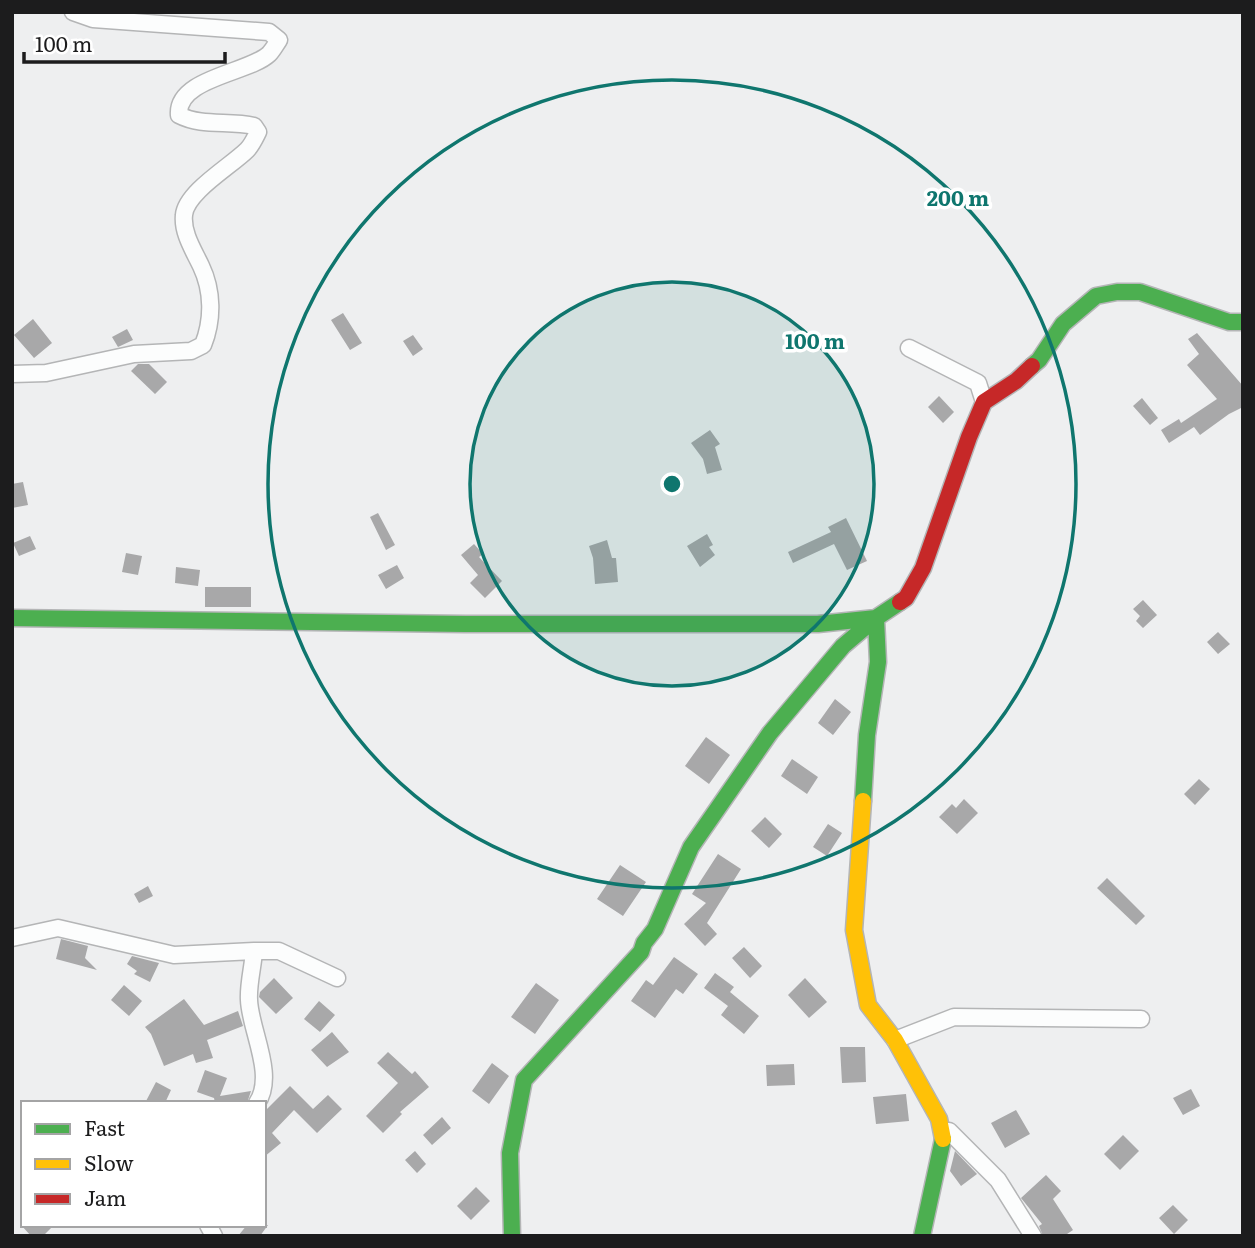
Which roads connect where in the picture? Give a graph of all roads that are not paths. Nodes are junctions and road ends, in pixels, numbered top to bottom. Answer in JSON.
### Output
{"nodes":[{"id":1,"x":72,"y":12,"type":"edge"},
{"id":2,"x":1243,"y":322,"type":"edge"},
{"id":3,"x":909,"y":348,"type":"dead end"},
{"id":4,"x":12,"y":374,"type":"edge"},
{"id":5,"x":984,"y":402,"type":"junction"},
{"id":6,"x":12,"y":618,"type":"edge"},
{"id":7,"x":876,"y":618,"type":"junction"},
{"id":8,"x":12,"y":938,"type":"edge"},
{"id":9,"x":254,"y":951,"type":"junction"},
{"id":10,"x":337,"y":978,"type":"dead end"},
{"id":11,"x":1142,"y":1019,"type":"dead end"},
{"id":12,"x":895,"y":1040,"type":"junction"},
{"id":13,"x":258,"y":1101,"type":"edge"},
{"id":14,"x":943,"y":1139,"type":"junction"},
{"id":15,"x":512,"y":1236,"type":"edge"},
{"id":16,"x":922,"y":1236,"type":"edge"},
{"id":17,"x":1033,"y":1236,"type":"edge"}],
"edges":[{"from":1,"to":4,"type":"street"},
{"from":2,"to":5,"type":"street"},
{"from":3,"to":5,"type":"street"},
{"from":5,"to":7,"type":"street"},
{"from":6,"to":7,"type":"street"},
{"from":7,"to":12,"type":"street"},
{"from":7,"to":15,"type":"street"},
{"from":8,"to":9,"type":"street"},
{"from":9,"to":10,"type":"street"},
{"from":9,"to":13,"type":"street"},
{"from":11,"to":12,"type":"street"},
{"from":12,"to":14,"type":"street"},
{"from":14,"to":16,"type":"street"},
{"from":14,"to":17,"type":"street"}]}
